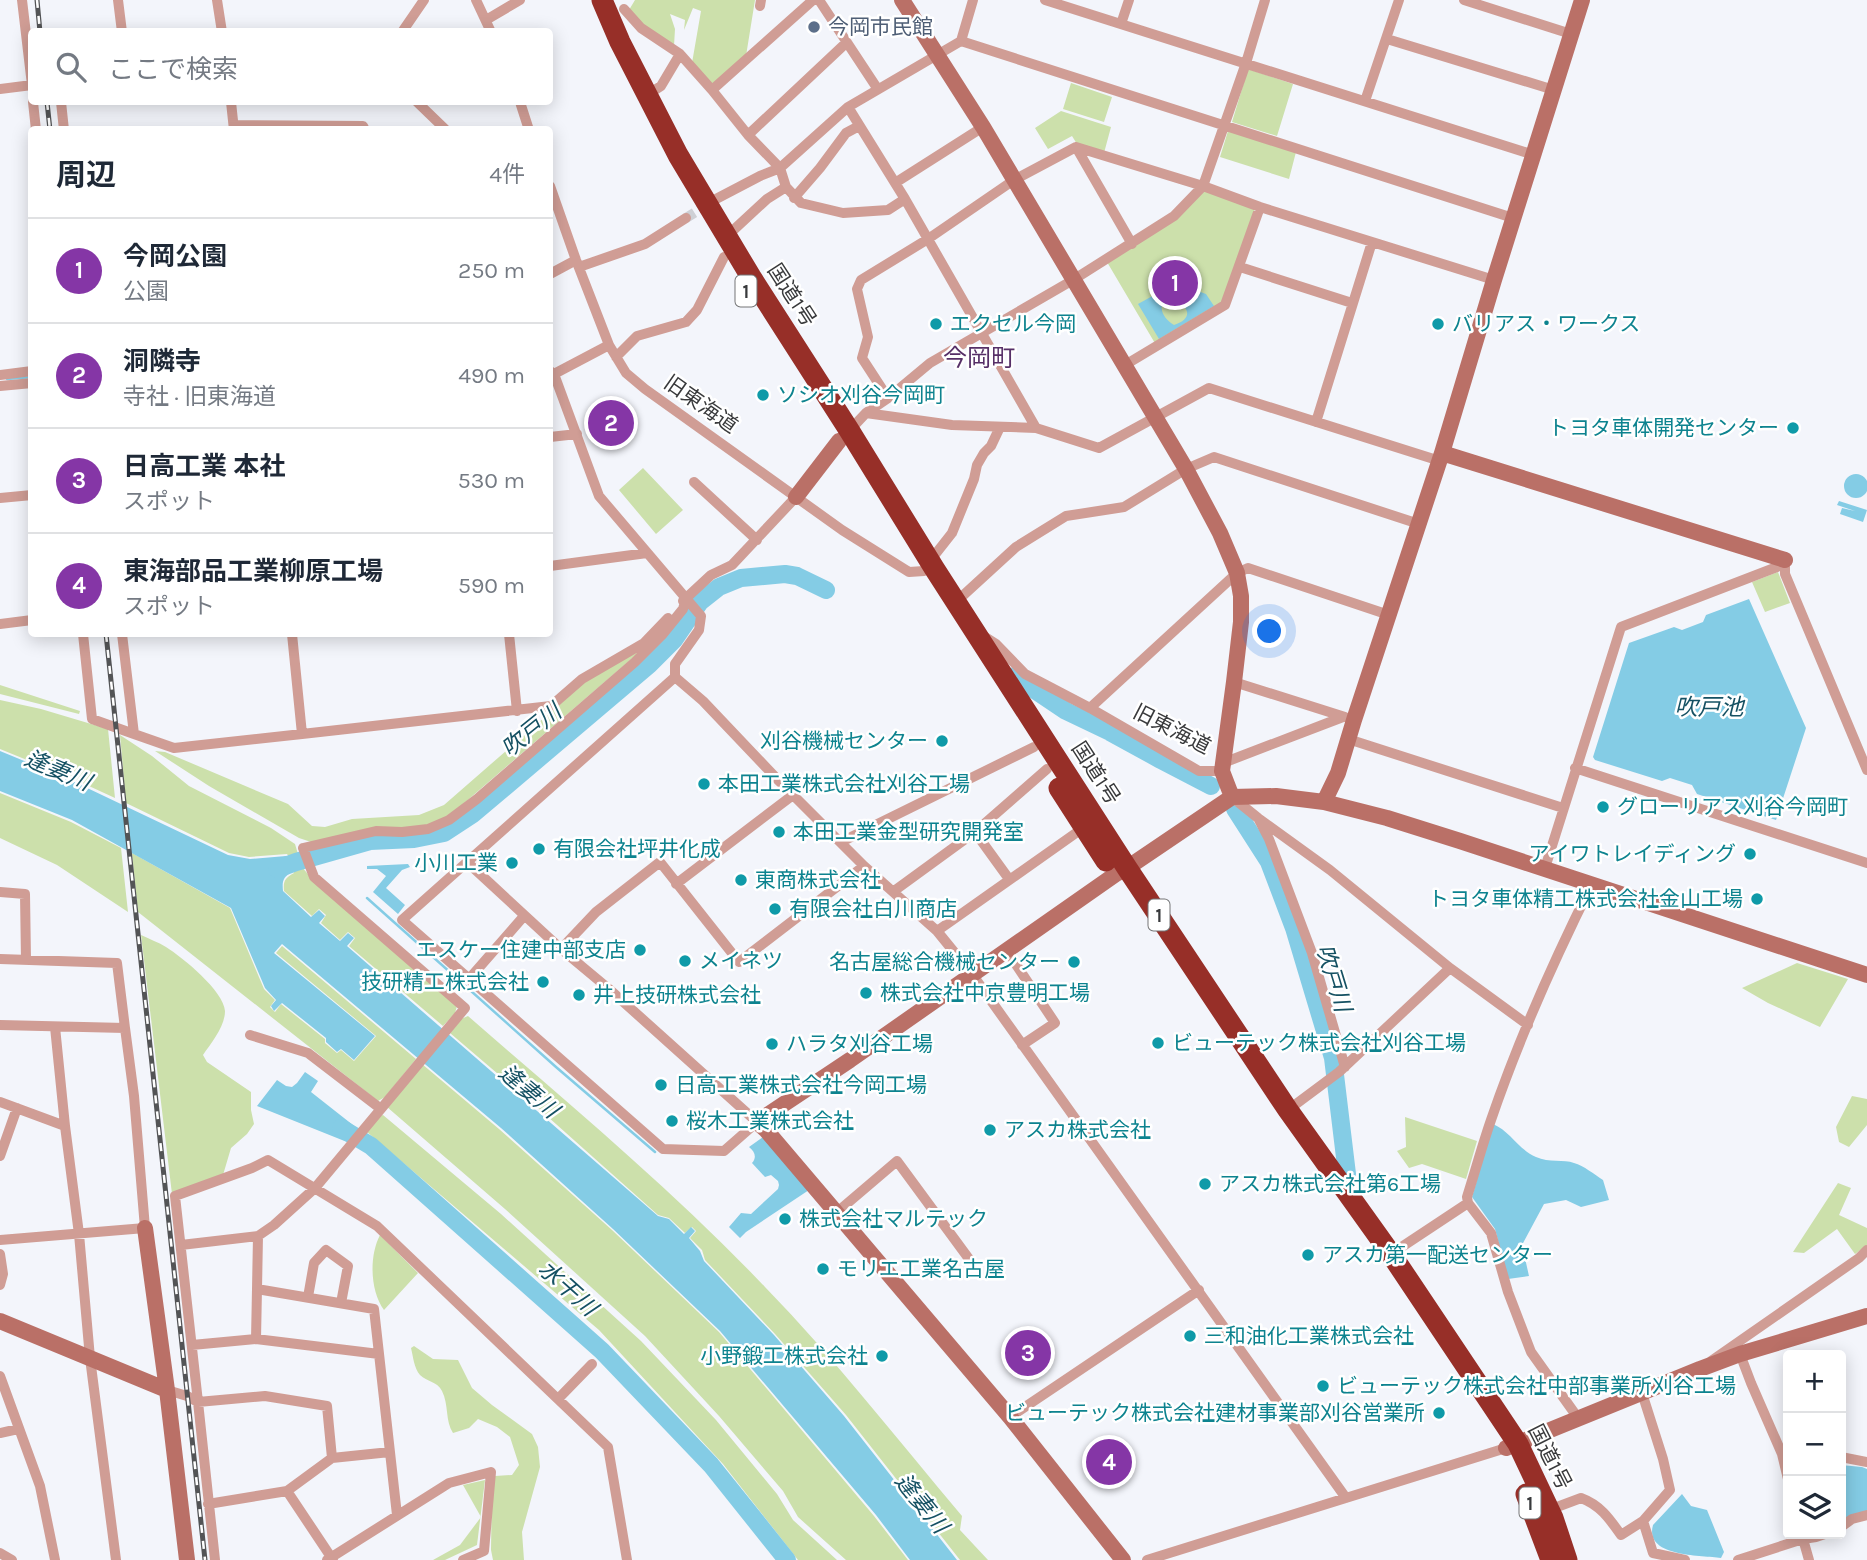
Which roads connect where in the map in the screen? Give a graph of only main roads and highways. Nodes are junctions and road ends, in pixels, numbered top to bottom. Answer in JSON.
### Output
{"nodes":[{"id":1,"x":589,"y":0,"type":"edge"},
{"id":2,"x":617,"y":7,"type":"edge"},
{"id":3,"x":725,"y":246,"type":"junction"},
{"id":4,"x":927,"y":566,"type":"junction"},
{"id":5,"x":1121,"y":871,"type":"junction"},
{"id":6,"x":1512,"y":1446,"type":"junction"},
{"id":7,"x":1551,"y":1560,"type":"edge"},
{"id":8,"x":1567,"y":1560,"type":"edge"}],
"edges":[{"from":1,"to":3,"type":"highway","name":"国道1号","number":"1"},
{"from":2,"to":3,"type":"highway","name":"国道1号","number":"1"},
{"from":3,"to":4,"type":"highway","name":"国道1号","number":"1"},
{"from":4,"to":5,"type":"highway","name":"国道1号","number":"1"},
{"from":4,"to":5,"type":"highway","name":"国道1号","number":"1"},
{"from":5,"to":6,"type":"highway","name":"国道1号","number":"1"},
{"from":5,"to":6,"type":"highway","name":"国道1号","number":"1"},
{"from":6,"to":7,"type":"highway","name":"国道1号","number":"1"},
{"from":6,"to":8,"type":"highway","name":"国道1号","number":"1"}]}
